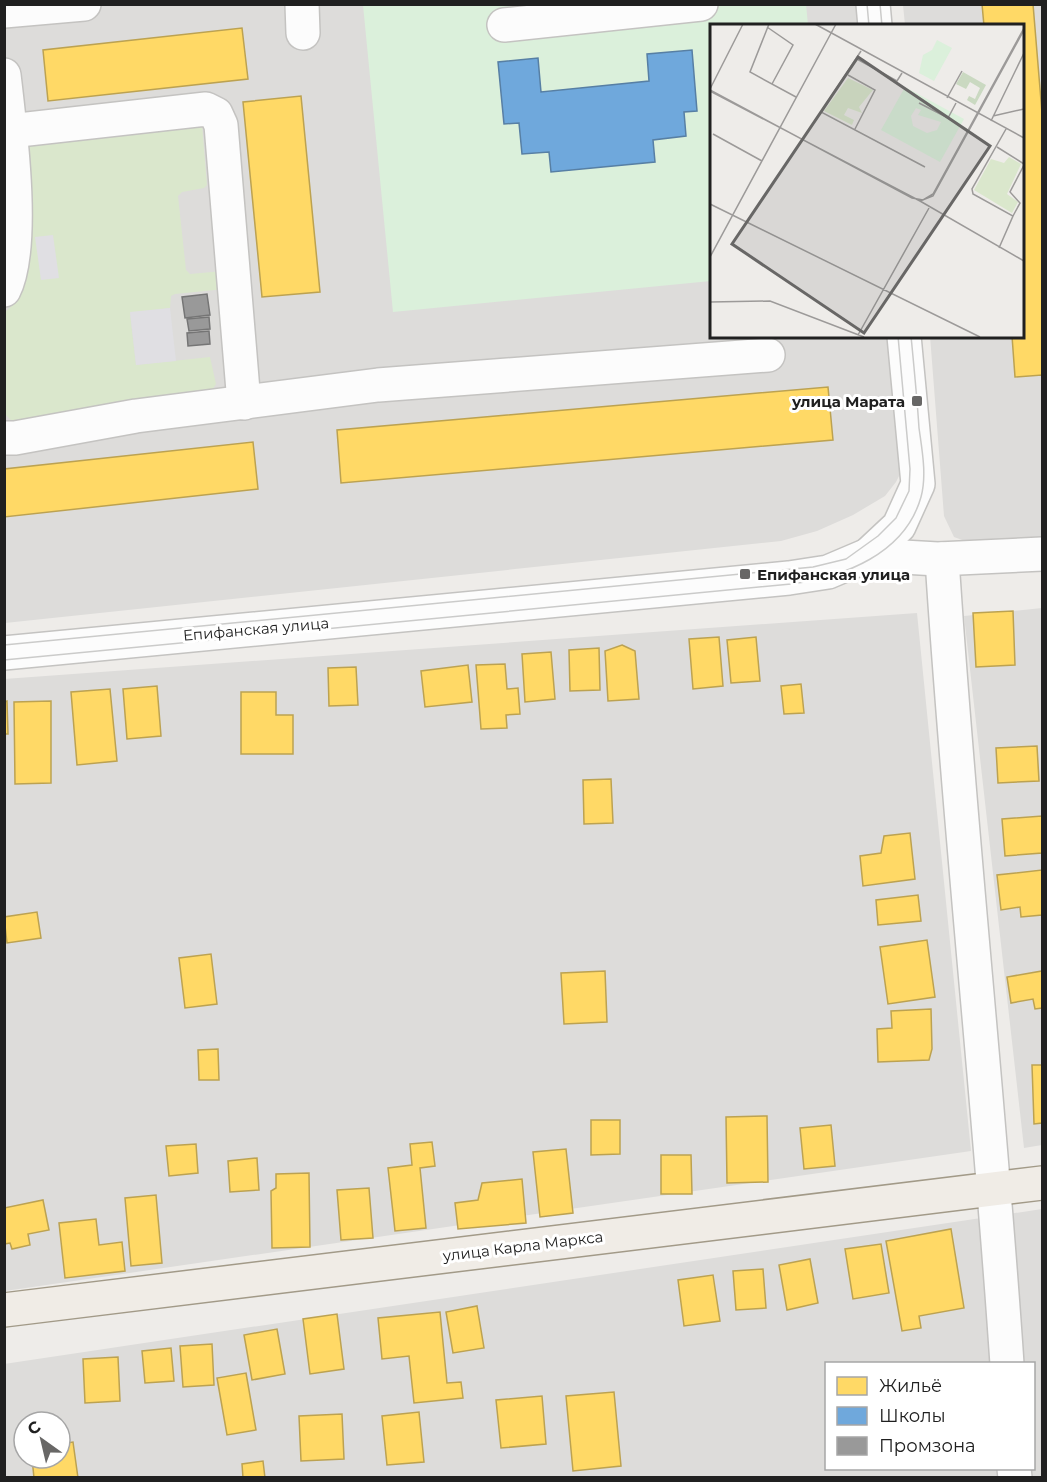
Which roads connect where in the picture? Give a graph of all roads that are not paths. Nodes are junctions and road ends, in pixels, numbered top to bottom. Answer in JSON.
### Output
{"nodes":[{"id":1,"x":84,"y":4,"type":"edge"},
{"id":2,"x":701,"y":4,"type":"edge"},
{"id":3,"x":873,"y":4,"type":"edge"},
{"id":4,"x":4,"y":11,"type":"edge"},
{"id":5,"x":875,"y":24,"type":"edge"},
{"id":6,"x":504,"y":25,"type":"dead end"},
{"id":7,"x":4,"y":75,"type":"edge"},
{"id":8,"x":10,"y":131,"type":"junction"},
{"id":9,"x":4,"y":290,"type":"edge"},
{"id":10,"x":904,"y":338,"type":"edge"},
{"id":11,"x":768,"y":355,"type":"dead end"},
{"id":12,"x":244,"y":403,"type":"junction"},
{"id":13,"x":4,"y":438,"type":"edge"},
{"id":14,"x":1042,"y":554,"type":"edge"},
{"id":15,"x":868,"y":555,"type":"junction"},
{"id":16,"x":942,"y":559,"type":"junction"},
{"id":17,"x":4,"y":654,"type":"edge"},
{"id":18,"x":1042,"y":1183,"type":"edge"},
{"id":19,"x":995,"y":1188,"type":"junction"},
{"id":20,"x":4,"y":1310,"type":"edge"},
{"id":21,"x":1007,"y":1362,"type":"edge"}],
"edges":[{"from":1,"to":4,"type":"street"},
{"from":2,"to":6,"type":"street"},
{"from":3,"to":5,"type":"street"},
{"from":7,"to":8,"type":"street"},
{"from":8,"to":9,"type":"street"},
{"from":8,"to":12,"type":"street"},
{"from":10,"to":15,"type":"street"},
{"from":11,"to":12,"type":"street"},
{"from":12,"to":13,"type":"street"},
{"from":14,"to":16,"type":"street","name":"Епифанская улица"},
{"from":15,"to":16,"type":"street","name":"Епифанская улица"},
{"from":15,"to":17,"type":"street","name":"Епифанская улица"},
{"from":16,"to":19,"type":"street"},
{"from":18,"to":19,"type":"main road","name":"улица Карла Маркса"},
{"from":19,"to":20,"type":"main road","name":"улица Карла Маркса"},
{"from":19,"to":21,"type":"street"}]}
